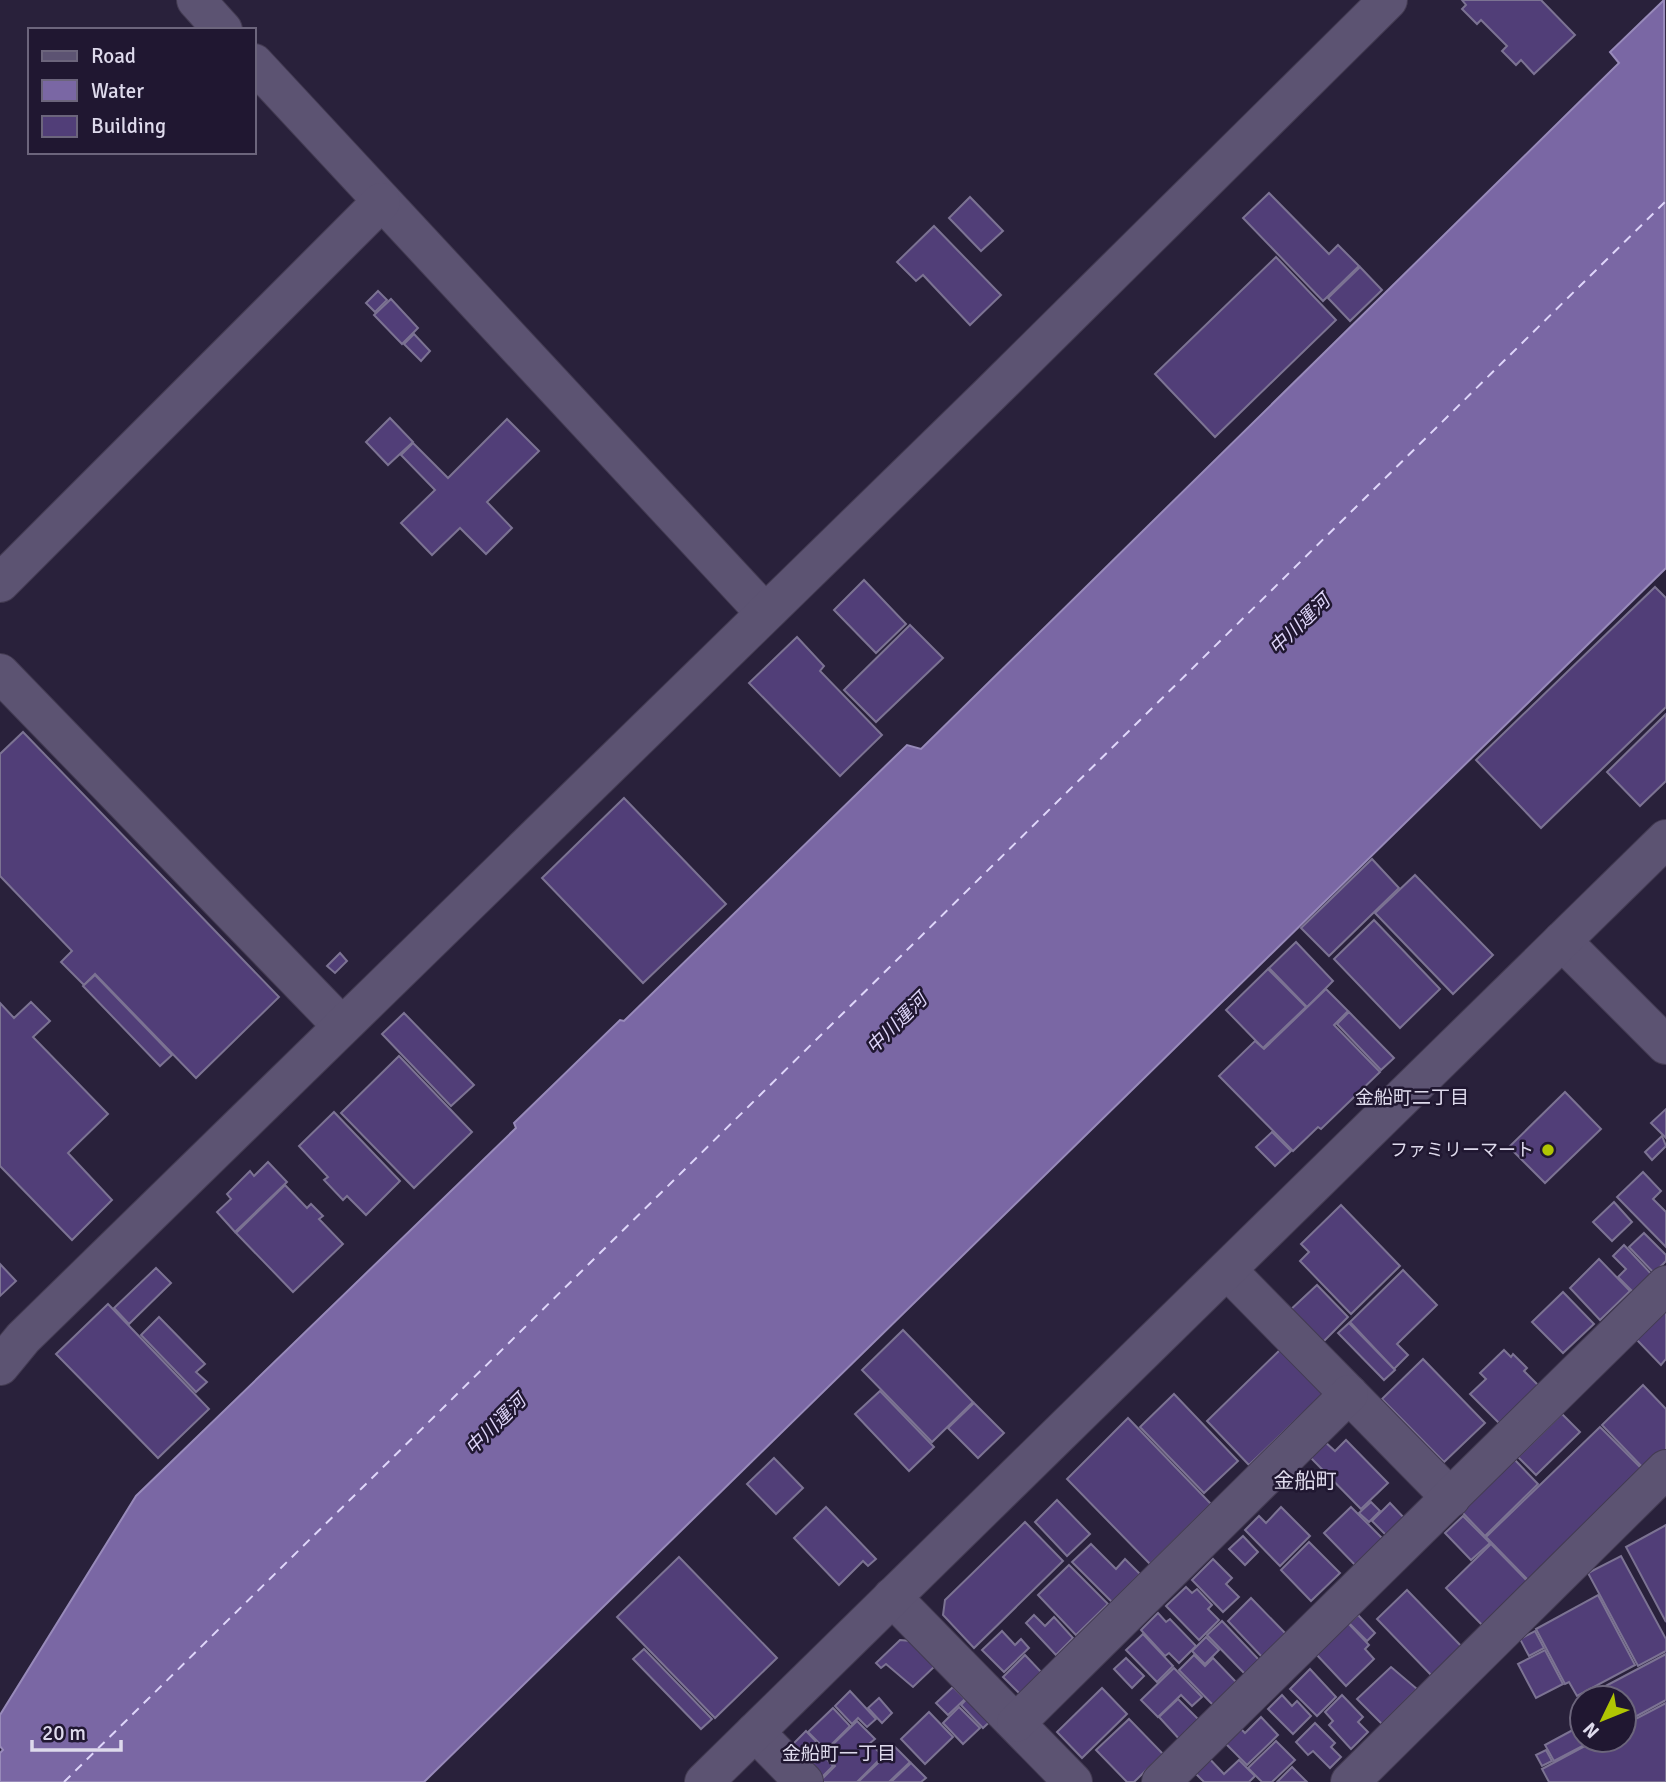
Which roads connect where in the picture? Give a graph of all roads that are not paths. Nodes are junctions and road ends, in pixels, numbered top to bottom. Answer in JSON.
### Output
{"nodes":[{"id":1,"x":196,"y":0,"type":"edge"},
{"id":2,"x":1388,"y":0,"type":"edge"},
{"id":3,"x":221,"y":28,"type":"edge"},
{"id":4,"x":256,"y":65,"type":"edge"},
{"id":5,"x":381,"y":202,"type":"junction"},
{"id":6,"x":0,"y":583,"type":"edge"},
{"id":7,"x":765,"y":613,"type":"junction"},
{"id":8,"x":0,"y":674,"type":"edge"},
{"id":9,"x":1666,"y":839,"type":"edge"},
{"id":10,"x":1562,"y":941,"type":"junction"},
{"id":11,"x":342,"y":1026,"type":"junction"},
{"id":12,"x":1666,"y":1045,"type":"edge"},
{"id":13,"x":1227,"y":1270,"type":"junction"},
{"id":14,"x":1666,"y":1285,"type":"edge"},
{"id":15,"x":0,"y":1366,"type":"edge"},
{"id":16,"x":1349,"y":1394,"type":"junction"},
{"id":17,"x":1665,"y":1474,"type":"edge"},
{"id":18,"x":1451,"y":1498,"type":"junction"},
{"id":19,"x":892,"y":1597,"type":"junction"},
{"id":20,"x":1016,"y":1723,"type":"junction"},
{"id":21,"x":755,"y":1732,"type":"junction"},
{"id":22,"x":1368,"y":1775,"type":"edge"},
{"id":23,"x":704,"y":1782,"type":"edge"},
{"id":24,"x":804,"y":1782,"type":"edge"},
{"id":25,"x":1073,"y":1782,"type":"edge"},
{"id":26,"x":1161,"y":1782,"type":"edge"}],
"edges":[{"from":1,"to":3,"type":"street"},
{"from":2,"to":7,"type":"street"},
{"from":4,"to":5,"type":"street"},
{"from":5,"to":6,"type":"street"},
{"from":5,"to":7,"type":"street"},
{"from":7,"to":11,"type":"street"},
{"from":8,"to":11,"type":"street"},
{"from":9,"to":10,"type":"street"},
{"from":10,"to":12,"type":"street"},
{"from":10,"to":13,"type":"street"},
{"from":11,"to":15,"type":"street"},
{"from":13,"to":16,"type":"street"},
{"from":13,"to":19,"type":"street"},
{"from":14,"to":18,"type":"street"},
{"from":16,"to":18,"type":"street"},
{"from":16,"to":20,"type":"street"},
{"from":17,"to":22,"type":"street"},
{"from":18,"to":26,"type":"street"},
{"from":19,"to":20,"type":"street"},
{"from":19,"to":21,"type":"street"},
{"from":20,"to":25,"type":"street"},
{"from":21,"to":23,"type":"street"},
{"from":21,"to":24,"type":"street"}]}
